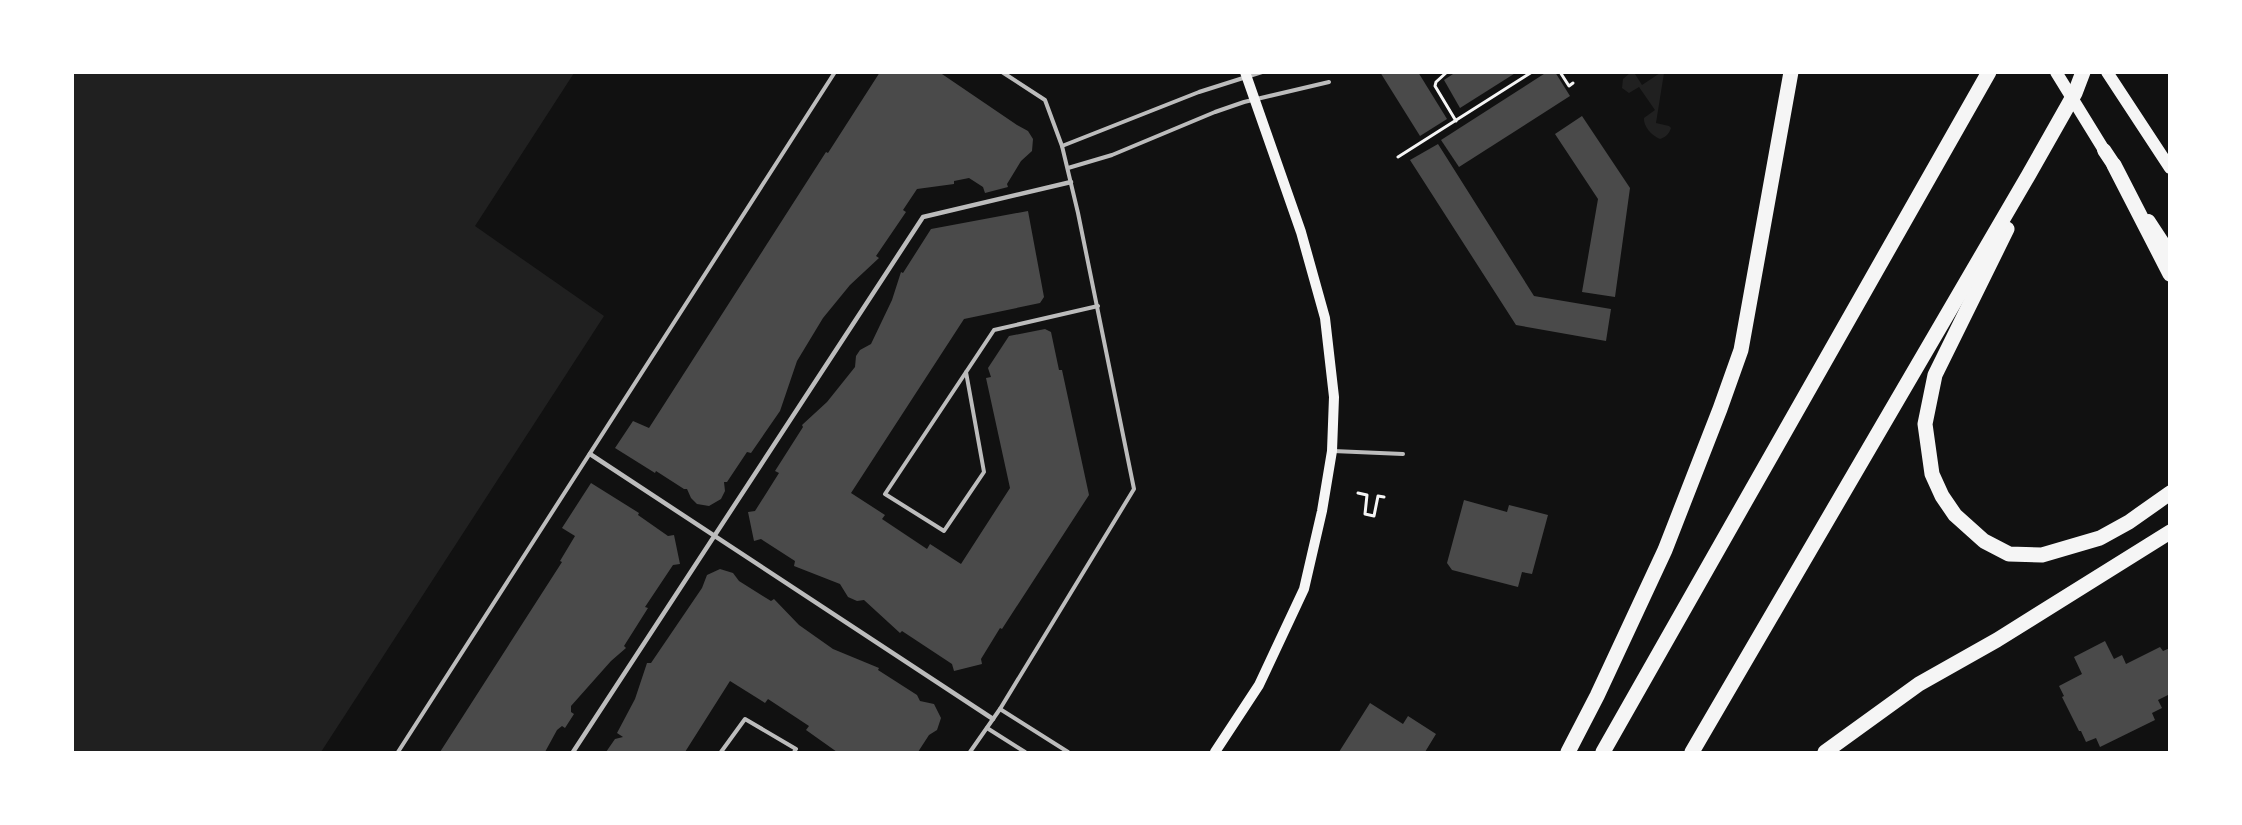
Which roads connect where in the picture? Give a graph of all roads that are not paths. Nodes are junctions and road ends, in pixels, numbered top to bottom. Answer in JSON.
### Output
{"nodes":[{"id":1,"x":834,"y":72,"type":"edge"},
{"id":2,"x":1002,"y":72,"type":"edge"},
{"id":3,"x":1262,"y":72,"type":"edge"},
{"id":4,"x":1790,"y":72,"type":"edge"},
{"id":5,"x":1990,"y":72,"type":"edge"},
{"id":6,"x":2056,"y":72,"type":"edge"},
{"id":7,"x":2083,"y":72,"type":"edge"},
{"id":8,"x":2107,"y":72,"type":"edge"},
{"id":9,"x":1246,"y":75,"type":"edge"},
{"id":10,"x":1329,"y":82,"type":"dead end"},
{"id":11,"x":1254,"y":100,"type":"junction"},
{"id":12,"x":1062,"y":146,"type":"junction"},
{"id":13,"x":2104,"y":150,"type":"joint"},
{"id":14,"x":2114,"y":165,"type":"junction"},
{"id":15,"x":1068,"y":168,"type":"junction"},
{"id":16,"x":2170,"y":168,"type":"edge"},
{"id":17,"x":2028,"y":176,"type":"junction"},
{"id":18,"x":1071,"y":182,"type":"junction"},
{"id":19,"x":2170,"y":252,"type":"edge"},
{"id":20,"x":2170,"y":274,"type":"edge"},
{"id":21,"x":1098,"y":306,"type":"junction"},
{"id":22,"x":966,"y":372,"type":"junction"},
{"id":23,"x":1332,"y":451,"type":"junction"},
{"id":24,"x":590,"y":454,"type":"junction"},
{"id":25,"x":1403,"y":454,"type":"dead end"},
{"id":26,"x":2170,"y":493,"type":"edge"},
{"id":27,"x":2170,"y":532,"type":"edge"},
{"id":28,"x":715,"y":536,"type":"junction"},
{"id":29,"x":1000,"y":709,"type":"junction"},
{"id":30,"x":993,"y":719,"type":"junction"},
{"id":31,"x":987,"y":728,"type":"junction"},
{"id":32,"x":398,"y":752,"type":"edge"},
{"id":33,"x":572,"y":752,"type":"edge"},
{"id":34,"x":721,"y":752,"type":"edge"},
{"id":35,"x":794,"y":752,"type":"edge"},
{"id":36,"x":970,"y":752,"type":"edge"},
{"id":37,"x":1025,"y":752,"type":"edge"},
{"id":38,"x":1068,"y":752,"type":"edge"},
{"id":39,"x":1215,"y":752,"type":"edge"},
{"id":40,"x":1568,"y":752,"type":"edge"},
{"id":41,"x":1602,"y":752,"type":"edge"},
{"id":42,"x":1692,"y":752,"type":"edge"},
{"id":43,"x":1825,"y":752,"type":"edge"}],
"edges":[{"from":1,"to":24,"type":"lane"},
{"from":2,"to":12,"type":"lane"},
{"from":3,"to":9,"type":"lane"},
{"from":4,"to":40,"type":"highway"},
{"from":5,"to":41,"type":"highway"},
{"from":6,"to":13,"type":"main road"},
{"from":7,"to":17,"type":"highway"},
{"from":8,"to":16,"type":"main road"},
{"from":9,"to":11,"type":"main road"},
{"from":9,"to":12,"type":"lane"},
{"from":10,"to":11,"type":"lane"},
{"from":11,"to":15,"type":"lane"},
{"from":11,"to":23,"type":"main road"},
{"from":12,"to":15,"type":"lane"},
{"from":13,"to":14,"type":"highway"},
{"from":14,"to":19,"type":"main road"},
{"from":14,"to":20,"type":"highway"},
{"from":15,"to":18,"type":"lane"},
{"from":17,"to":26,"type":"highway"},
{"from":17,"to":42,"type":"highway"},
{"from":18,"to":21,"type":"lane"},
{"from":18,"to":28,"type":"street"},
{"from":21,"to":22,"type":"lane"},
{"from":21,"to":29,"type":"lane"},
{"from":22,"to":22,"type":"lane"},
{"from":23,"to":25,"type":"lane"},
{"from":23,"to":39,"type":"main road"},
{"from":24,"to":28,"type":"street"},
{"from":24,"to":32,"type":"lane"},
{"from":27,"to":43,"type":"highway"},
{"from":28,"to":30,"type":"street"},
{"from":28,"to":33,"type":"street"},
{"from":29,"to":30,"type":"lane"},
{"from":29,"to":38,"type":"lane"},
{"from":30,"to":31,"type":"lane"},
{"from":31,"to":36,"type":"lane"},
{"from":31,"to":37,"type":"lane"},
{"from":34,"to":35,"type":"lane"}]}
